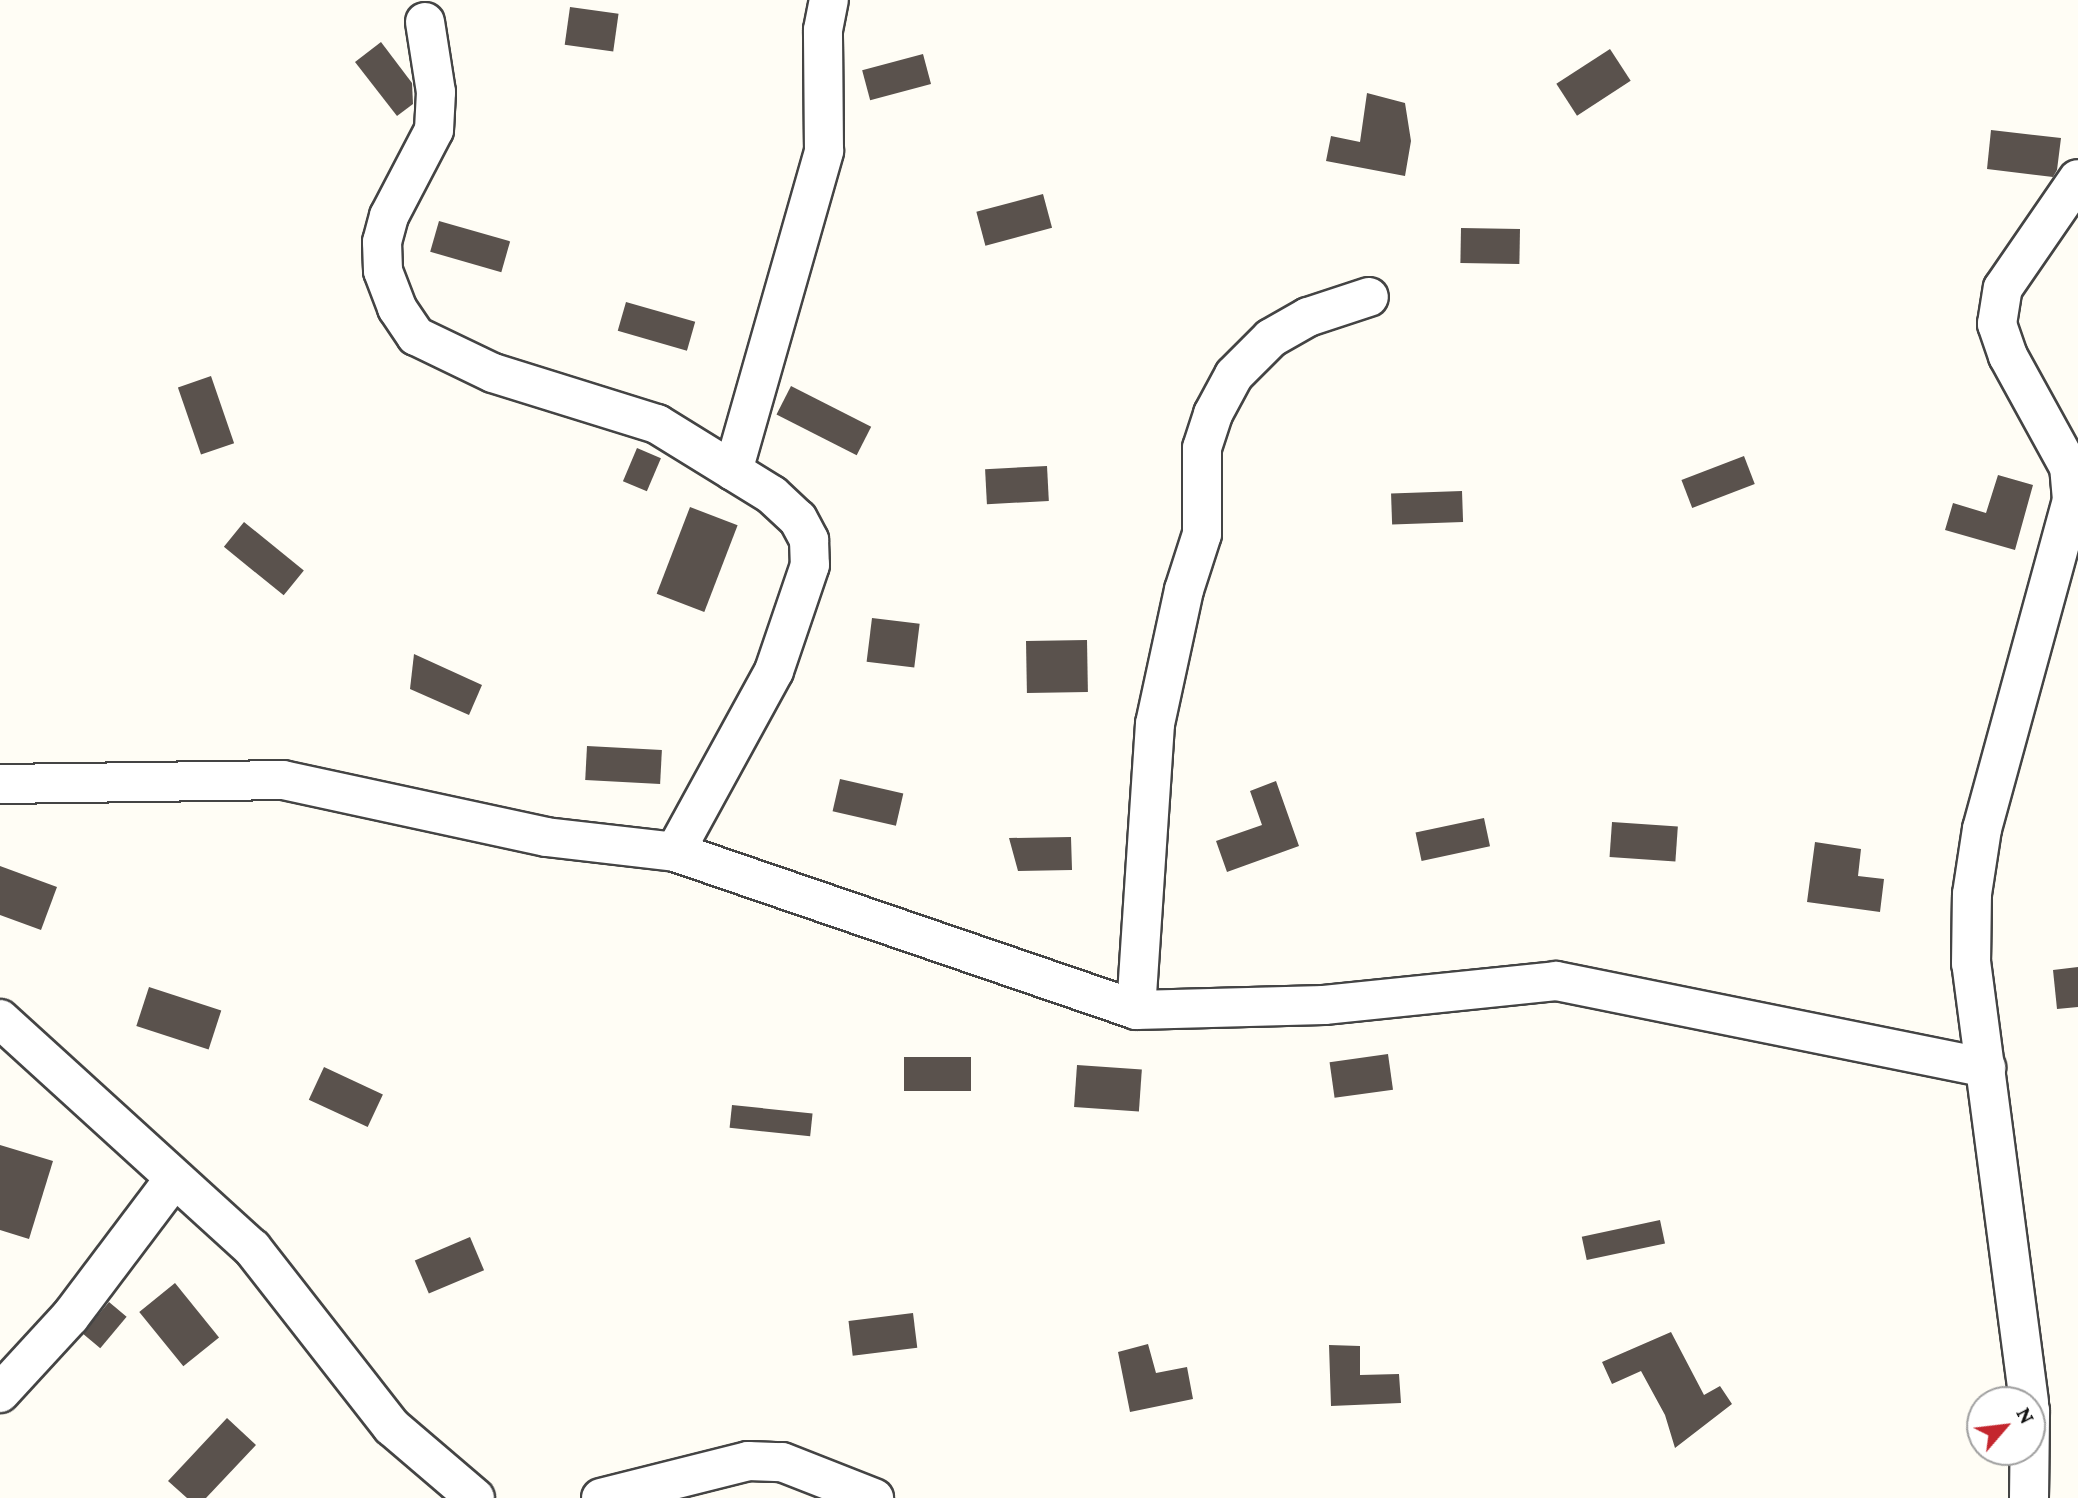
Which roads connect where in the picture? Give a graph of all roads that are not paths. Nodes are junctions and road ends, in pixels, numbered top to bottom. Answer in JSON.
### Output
{"nodes":[{"id":1,"x":829,"y":0,"type":"edge"},
{"id":2,"x":425,"y":22,"type":"dead end"},
{"id":3,"x":2078,"y":179,"type":"edge"},
{"id":4,"x":1369,"y":297,"type":"dead end"},
{"id":5,"x":733,"y":471,"type":"junction"},
{"id":6,"x":0,"y":784,"type":"edge"},
{"id":7,"x":675,"y":852,"type":"junction"},
{"id":8,"x":1136,"y":1010,"type":"junction"},
{"id":9,"x":0,"y":1019,"type":"edge"},
{"id":10,"x":1986,"y":1068,"type":"junction"},
{"id":11,"x":174,"y":1179,"type":"junction"},
{"id":12,"x":2027,"y":1386,"type":"edge"},
{"id":13,"x":0,"y":1393,"type":"edge"},
{"id":14,"x":2029,"y":1466,"type":"edge"},
{"id":15,"x":614,"y":1496,"type":"edge"},
{"id":16,"x":475,"y":1498,"type":"edge"},
{"id":17,"x":874,"y":1498,"type":"edge"},
{"id":18,"x":2029,"y":1498,"type":"edge"}],
"edges":[{"from":1,"to":5,"type":"street"},
{"from":2,"to":5,"type":"street"},
{"from":3,"to":10,"type":"street"},
{"from":4,"to":8,"type":"street"},
{"from":5,"to":7,"type":"street"},
{"from":6,"to":7,"type":"street"},
{"from":7,"to":8,"type":"street"},
{"from":8,"to":10,"type":"street"},
{"from":9,"to":11,"type":"street"},
{"from":10,"to":12,"type":"street"},
{"from":11,"to":13,"type":"street"},
{"from":11,"to":16,"type":"street"},
{"from":14,"to":18,"type":"street"},
{"from":15,"to":17,"type":"street"}]}
